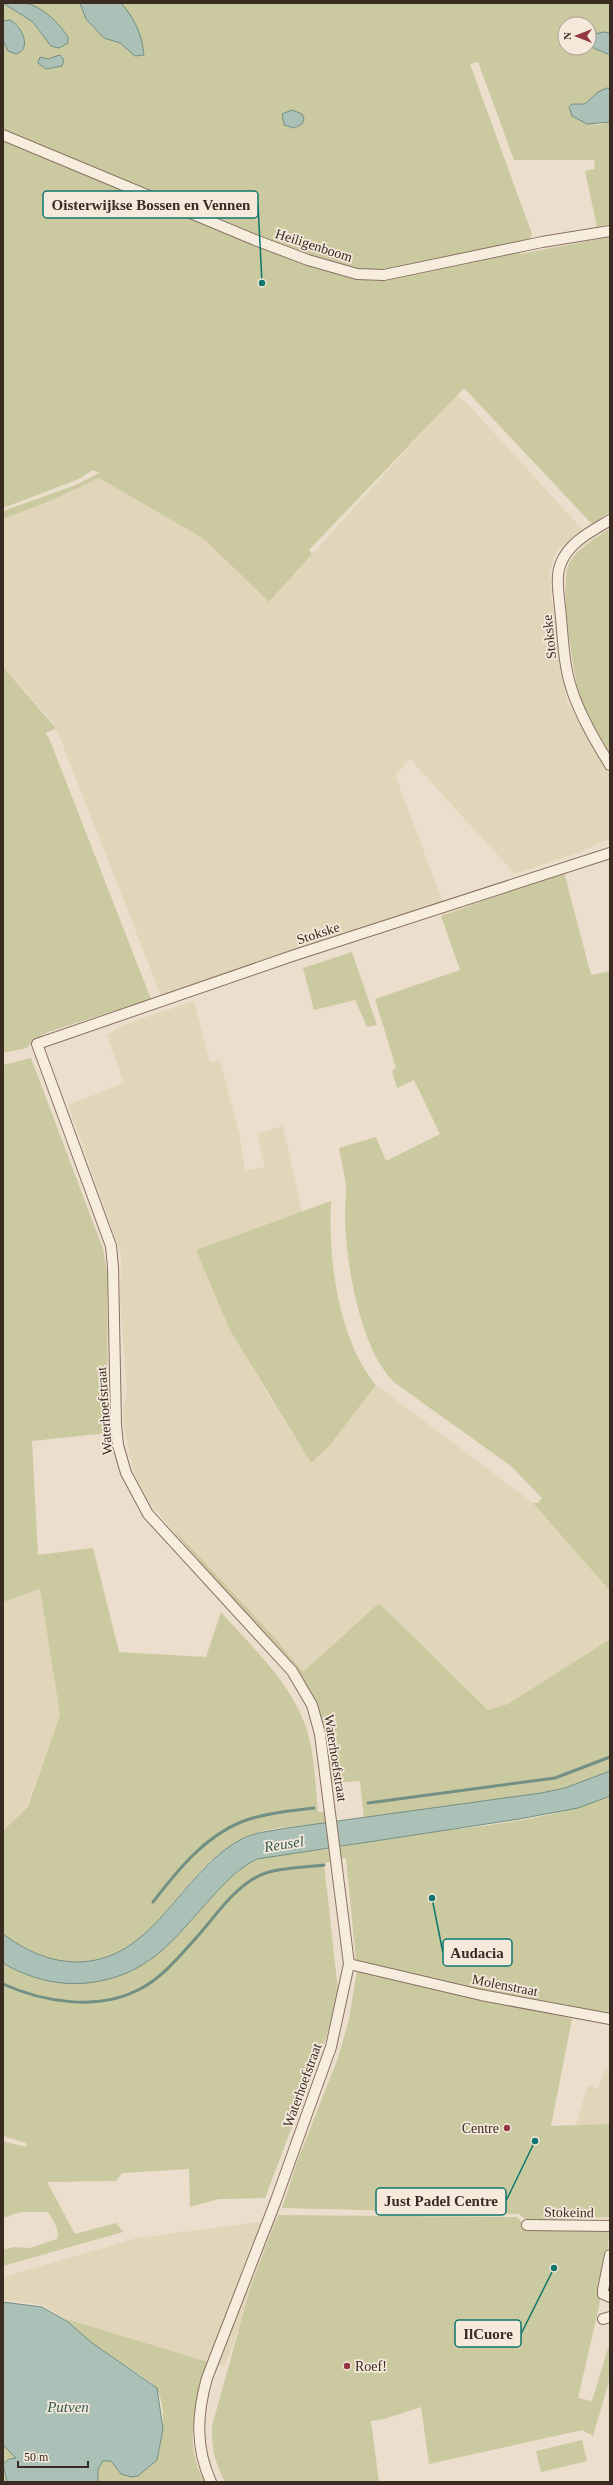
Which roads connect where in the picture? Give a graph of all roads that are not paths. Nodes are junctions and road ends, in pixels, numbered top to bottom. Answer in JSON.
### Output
{"nodes":[{"id":1,"x":3,"y":134,"type":"edge"},
{"id":2,"x":610,"y":231,"type":"edge"},
{"id":3,"x":610,"y":520,"type":"edge"},
{"id":4,"x":610,"y":765,"type":"edge"},
{"id":5,"x":610,"y":853,"type":"edge"},
{"id":6,"x":37,"y":1044,"type":"joint"},
{"id":7,"x":349,"y":1964,"type":"junction"},
{"id":8,"x":610,"y":2019,"type":"edge"},
{"id":9,"x":526,"y":2225,"type":"dead end"},
{"id":10,"x":610,"y":2226,"type":"edge"},
{"id":11,"x":610,"y":2255,"type":"edge"},
{"id":12,"x":610,"y":2297,"type":"edge"},
{"id":13,"x":211,"y":2482,"type":"edge"}],
"edges":[{"from":1,"to":2,"type":"street","name":"Heiligenboom"},
{"from":3,"to":4,"type":"street","name":"Stokske"},
{"from":5,"to":6,"type":"street","name":"Stokske"},
{"from":6,"to":7,"type":"street","name":"Waterhoefstraat"},
{"from":7,"to":8,"type":"street","name":"Molenstraat"},
{"from":7,"to":13,"type":"street","name":"Waterhoefstraat"},
{"from":9,"to":10,"type":"street","name":"Stokeind"},
{"from":11,"to":12,"type":"street"}]}
